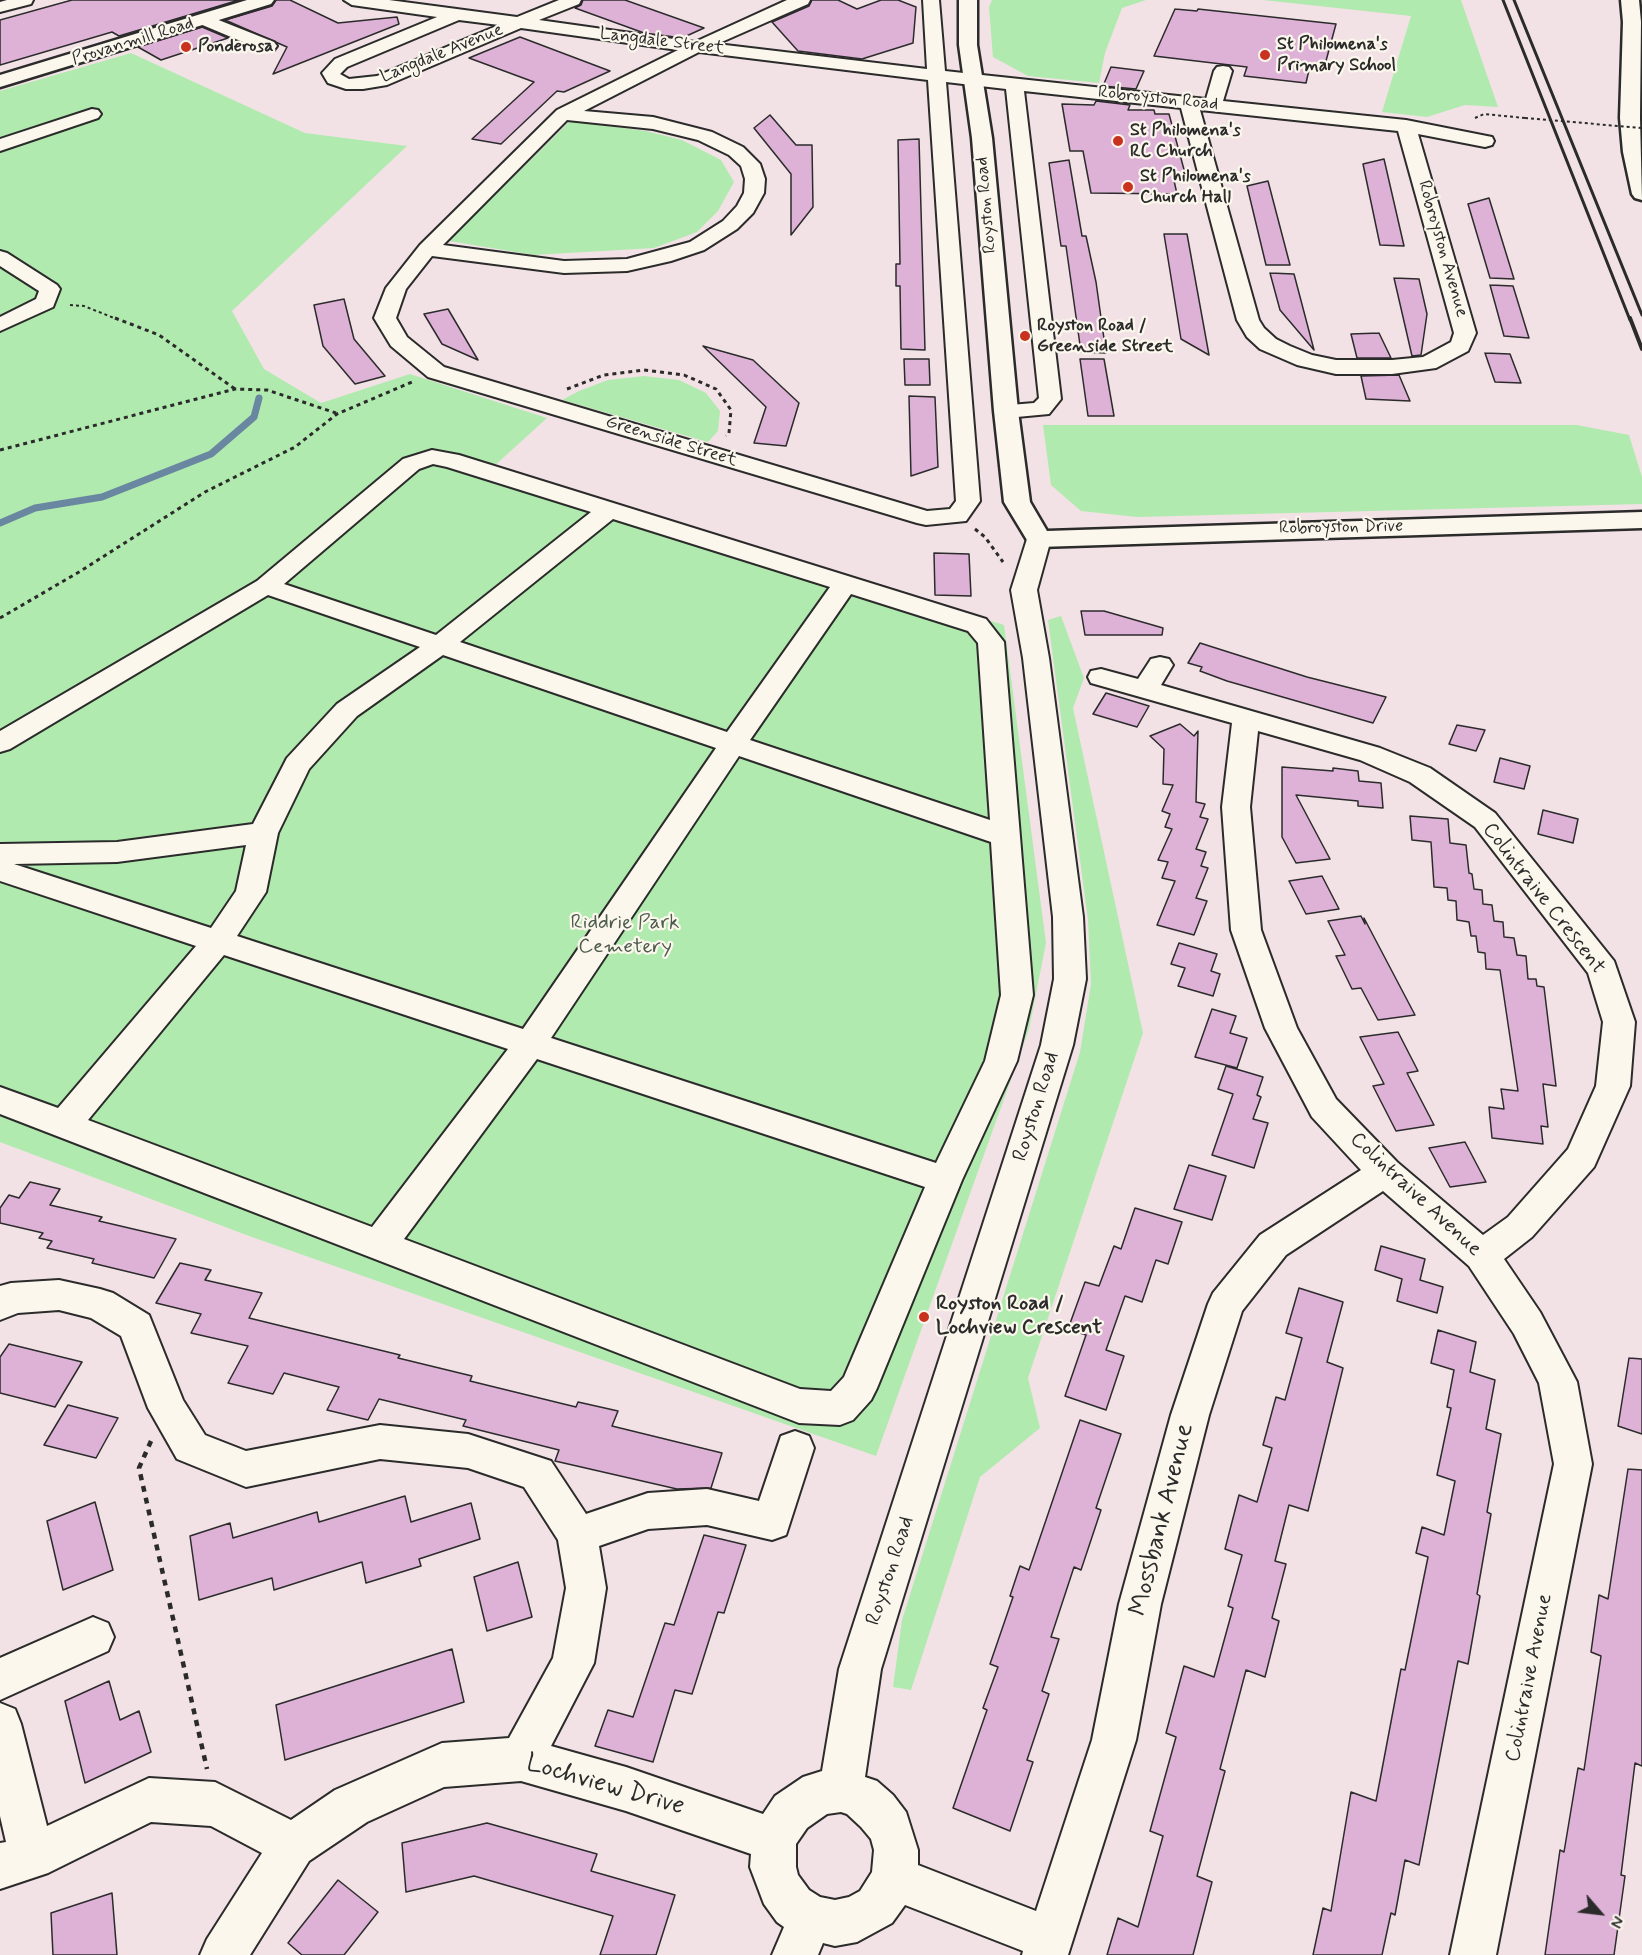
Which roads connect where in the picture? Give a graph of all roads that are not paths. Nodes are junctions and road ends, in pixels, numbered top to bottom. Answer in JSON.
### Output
{"nodes":[{"id":1,"x":25,"y":0,"type":"edge"},
{"id":2,"x":265,"y":0,"type":"edge"},
{"id":3,"x":352,"y":0,"type":"edge"},
{"id":4,"x":573,"y":0,"type":"edge"},
{"id":5,"x":802,"y":0,"type":"edge"},
{"id":6,"x":932,"y":0,"type":"edge"},
{"id":7,"x":968,"y":0,"type":"edge"},
{"id":8,"x":1630,"y":0,"type":"edge"},
{"id":9,"x":0,"y":7,"type":"edge"},
{"id":10,"x":457,"y":14,"type":"junction"},
{"id":11,"x":206,"y":20,"type":"junction"},
{"id":12,"x":518,"y":23,"type":"junction"},
{"id":13,"x":268,"y":46,"type":"dead end"},
{"id":14,"x":697,"y":47,"type":"junction"},
{"id":15,"x":1223,"y":71,"type":"dead end"},
{"id":16,"x":937,"y":75,"type":"junction"},
{"id":17,"x":973,"y":80,"type":"junction"},
{"id":18,"x":0,"y":81,"type":"edge"},
{"id":19,"x":1014,"y":84,"type":"junction"},
{"id":20,"x":1189,"y":103,"type":"junction"},
{"id":21,"x":1213,"y":105,"type":"junction"},
{"id":22,"x":92,"y":114,"type":"dead end"},
{"id":23,"x":562,"y":114,"type":"junction"},
{"id":24,"x":1406,"y":126,"type":"junction"},
{"id":25,"x":1485,"y":141,"type":"dead end"},
{"id":26,"x":0,"y":145,"type":"edge"},
{"id":27,"x":1642,"y":194,"type":"edge"},
{"id":28,"x":427,"y":249,"type":"junction"},
{"id":29,"x":0,"y":257,"type":"edge"},
{"id":30,"x":0,"y":325,"type":"edge"},
{"id":31,"x":1006,"y":411,"type":"junction"},
{"id":32,"x":609,"y":510,"type":"junction"},
{"id":33,"x":1642,"y":520,"type":"edge"},
{"id":34,"x":1039,"y":539,"type":"junction"},
{"id":35,"x":845,"y":584,"type":"junction"},
{"id":36,"x":266,"y":586,"type":"junction"},
{"id":37,"x":440,"y":645,"type":"junction"},
{"id":38,"x":1101,"y":677,"type":"dead end"},
{"id":39,"x":1246,"y":718,"type":"junction"},
{"id":40,"x":0,"y":742,"type":"edge"},
{"id":41,"x":733,"y":744,"type":"junction"},
{"id":42,"x":263,"y":833,"type":"junction"},
{"id":43,"x":1005,"y":836,"type":"junction"},
{"id":44,"x":0,"y":854,"type":"edge"},
{"id":45,"x":0,"y":870,"type":"edge"},
{"id":46,"x":218,"y":941,"type":"junction"},
{"id":47,"x":530,"y":1044,"type":"junction"},
{"id":48,"x":0,"y":1100,"type":"edge"},
{"id":49,"x":64,"y":1125,"type":"junction"},
{"id":50,"x":1385,"y":1172,"type":"junction"},
{"id":51,"x":945,"y":1180,"type":"junction"},
{"id":52,"x":379,"y":1245,"type":"junction"},
{"id":53,"x":1482,"y":1256,"type":"junction"},
{"id":54,"x":0,"y":1305,"type":"edge"},
{"id":55,"x":795,"y":1448,"type":"dead end"},
{"id":56,"x":577,"y":1535,"type":"junction"},
{"id":57,"x":93,"y":1637,"type":"dead end"},
{"id":58,"x":0,"y":1678,"type":"edge"},
{"id":59,"x":0,"y":1724,"type":"edge"},
{"id":60,"x":521,"y":1759,"type":"junction"},
{"id":61,"x":841,"y":1790,"type":"junction"},
{"id":62,"x":775,"y":1840,"type":"junction"},
{"id":63,"x":293,"y":1845,"type":"junction"},
{"id":64,"x":16,"y":1862,"type":"edge"},
{"id":65,"x":893,"y":1878,"type":"junction"},
{"id":66,"x":803,"y":1937,"type":"edge"},
{"id":67,"x":1048,"y":1947,"type":"edge"},
{"id":68,"x":223,"y":1955,"type":"edge"},
{"id":69,"x":1473,"y":1955,"type":"edge"}],
"edges":[{"from":1,"to":9,"type":"street"},
{"from":2,"to":11,"type":"main road","name":"Provanmill Road"},
{"from":3,"to":10,"type":"street","name":"Langdale Street"},
{"from":4,"to":12,"type":"street"},
{"from":5,"to":14,"type":"street","name":"Greenside Street"},
{"from":6,"to":16,"type":"street"},
{"from":7,"to":17,"type":"main road","name":"Royston Road"},
{"from":8,"to":27,"type":"main road"},
{"from":10,"to":12,"type":"street","name":"Langdale Street"},
{"from":10,"to":12,"type":"street","name":"Langdale Avenue"},
{"from":11,"to":13,"type":"street"},
{"from":11,"to":18,"type":"main road","name":"Provanmill Road"},
{"from":12,"to":14,"type":"street","name":"Langdale Street"},
{"from":14,"to":16,"type":"street","name":"Langdale Street"},
{"from":14,"to":23,"type":"street","name":"Greenside Street"},
{"from":15,"to":21,"type":"street"},
{"from":16,"to":17,"type":"street","name":"Langdale Street"},
{"from":16,"to":28,"type":"street","name":"Greenside Street"},
{"from":17,"to":19,"type":"street","name":"Robroyston Road"},
{"from":17,"to":31,"type":"main road","name":"Royston Road"},
{"from":19,"to":20,"type":"street","name":"Robroyston Road"},
{"from":19,"to":31,"type":"street","name":"Royston Road"},
{"from":20,"to":21,"type":"street","name":"Robroyston Road"},
{"from":20,"to":24,"type":"street","name":"Robroyston Avenue"},
{"from":21,"to":24,"type":"street","name":"Robroyston Road"},
{"from":22,"to":26,"type":"street"},
{"from":23,"to":28,"type":"street","name":"Greenside Street"},
{"from":23,"to":28,"type":"street"},
{"from":24,"to":25,"type":"street","name":"Robroyston Road"},
{"from":29,"to":30,"type":"street"},
{"from":31,"to":34,"type":"main road","name":"Royston Road"},
{"from":32,"to":35,"type":"street"},
{"from":32,"to":36,"type":"street"},
{"from":32,"to":37,"type":"street"},
{"from":33,"to":34,"type":"main road","name":"Robroyston Drive"},
{"from":34,"to":61,"type":"street","name":"Royston Road"},
{"from":35,"to":41,"type":"street"},
{"from":35,"to":43,"type":"street"},
{"from":36,"to":37,"type":"street"},
{"from":36,"to":40,"type":"street"},
{"from":37,"to":41,"type":"street"},
{"from":37,"to":42,"type":"street"},
{"from":38,"to":39,"type":"street","name":"Colintraive Crescent"},
{"from":39,"to":50,"type":"street","name":"Colintraive Avenue"},
{"from":39,"to":53,"type":"street","name":"Colintraive Crescent"},
{"from":41,"to":43,"type":"street"},
{"from":41,"to":47,"type":"street"},
{"from":42,"to":44,"type":"street"},
{"from":42,"to":46,"type":"street"},
{"from":43,"to":51,"type":"street"},
{"from":45,"to":46,"type":"street"},
{"from":46,"to":47,"type":"street"},
{"from":46,"to":49,"type":"street"},
{"from":47,"to":51,"type":"street"},
{"from":47,"to":52,"type":"street"},
{"from":48,"to":49,"type":"street"},
{"from":49,"to":52,"type":"street"},
{"from":50,"to":53,"type":"street","name":"Colintraive Avenue"},
{"from":50,"to":67,"type":"street","name":"Mossbank Avenue"},
{"from":51,"to":52,"type":"street"},
{"from":53,"to":69,"type":"street","name":"Colintraive Avenue"},
{"from":54,"to":56,"type":"street"},
{"from":55,"to":56,"type":"street"},
{"from":56,"to":60,"type":"street"},
{"from":57,"to":58,"type":"street"},
{"from":59,"to":64,"type":"street"},
{"from":60,"to":62,"type":"street","name":"Lochview Drive"},
{"from":60,"to":63,"type":"street","name":"Lochview Drive"},
{"from":61,"to":62,"type":"street"},
{"from":61,"to":65,"type":"street"},
{"from":62,"to":66,"type":"street"},
{"from":63,"to":64,"type":"street"},
{"from":63,"to":68,"type":"street","name":"Lochview Drive"},
{"from":65,"to":66,"type":"street"},
{"from":65,"to":67,"type":"street","name":"Mossbank Avenue"}]}
